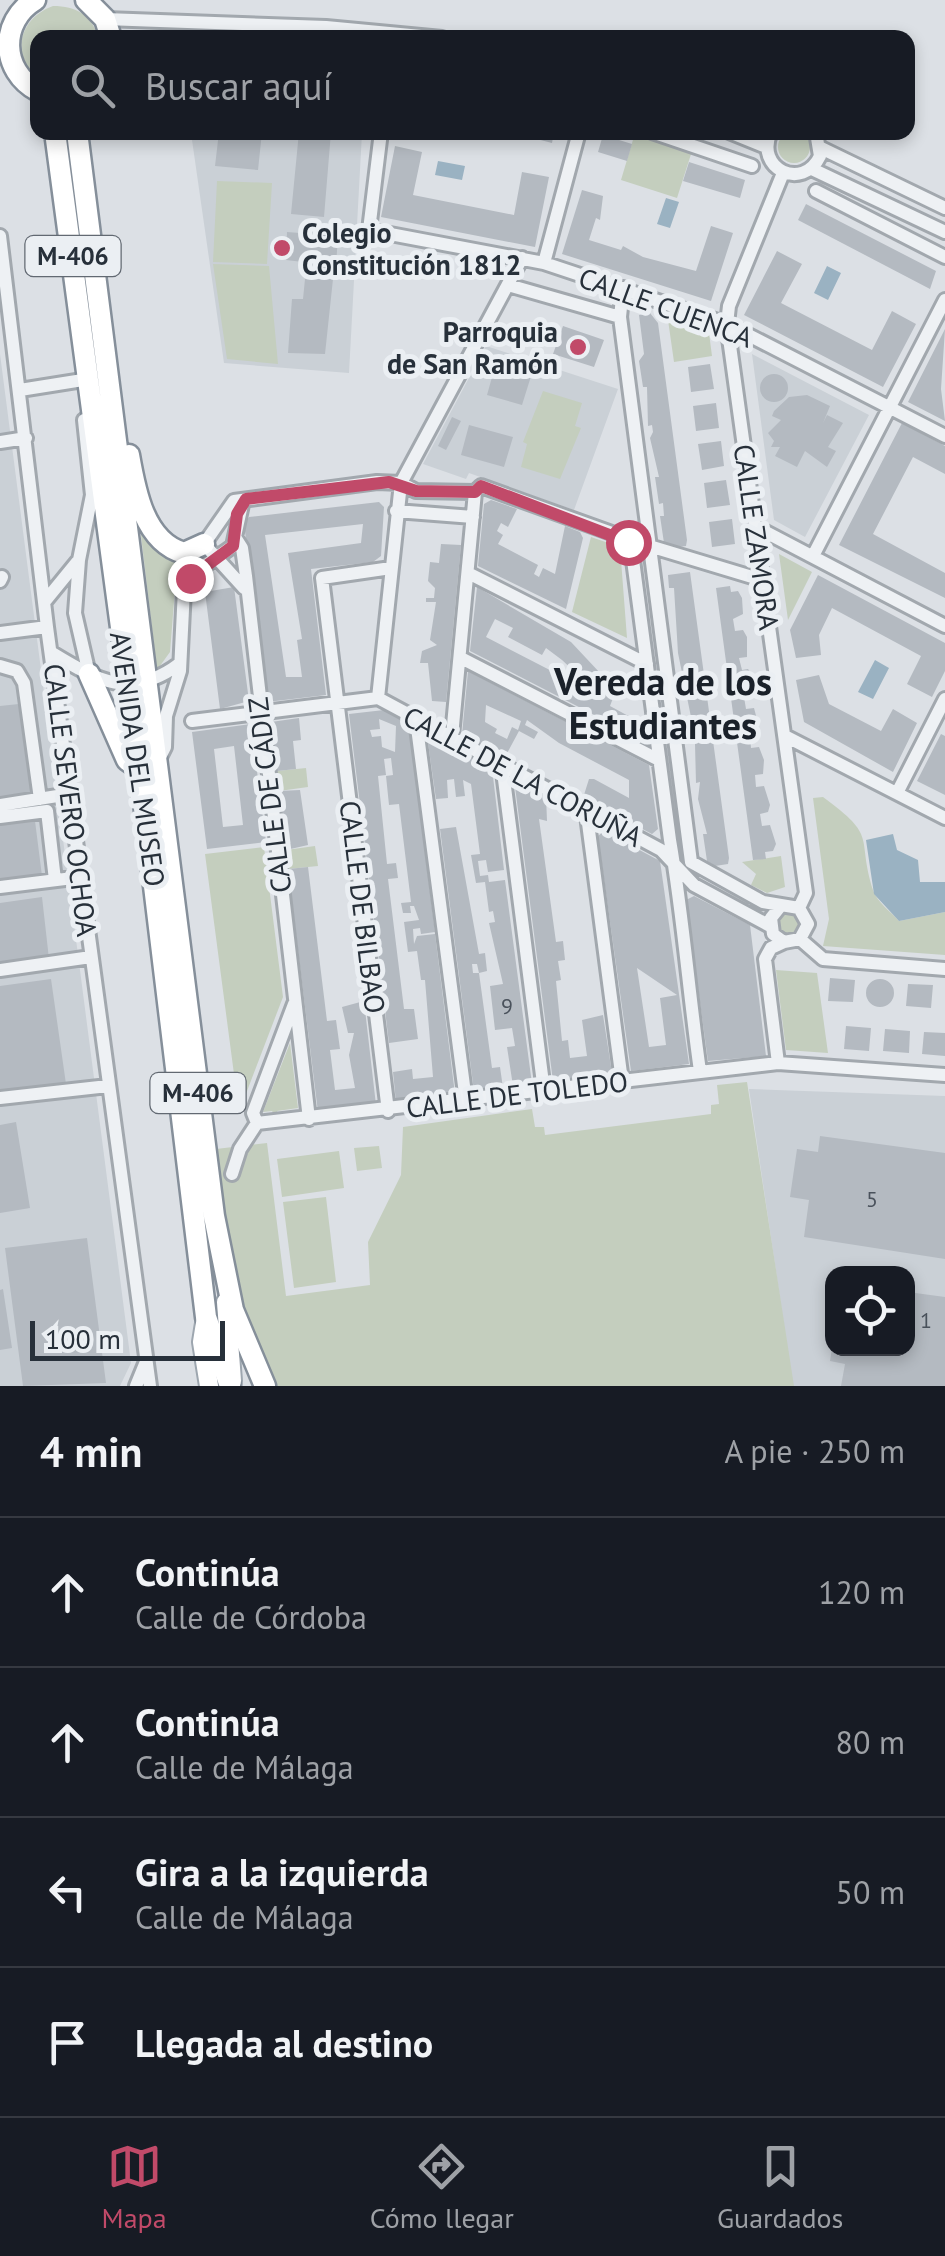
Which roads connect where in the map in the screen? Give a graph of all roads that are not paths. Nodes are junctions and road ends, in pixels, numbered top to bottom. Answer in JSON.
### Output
{"nodes":[{"id":1,"x":86,"y":0,"type":"edge"},
{"id":2,"x":30,"y":2,"type":"edge"},
{"id":3,"x":108,"y":28,"type":"edge"},
{"id":4,"x":358,"y":30,"type":"edge"},
{"id":5,"x":30,"y":85,"type":"edge"},
{"id":6,"x":56,"y":140,"type":"edge"},
{"id":7,"x":78,"y":140,"type":"edge"},
{"id":8,"x":380,"y":140,"type":"edge"},
{"id":9,"x":577,"y":140,"type":"edge"},
{"id":10,"x":676,"y":140,"type":"edge"},
{"id":11,"x":769,"y":140,"type":"edge"},
{"id":12,"x":818,"y":140,"type":"edge"},
{"id":13,"x":821,"y":148,"type":"junction"},
{"id":14,"x":752,"y":166,"type":"dead end"},
{"id":15,"x":812,"y":169,"type":"junction"},
{"id":16,"x":783,"y":173,"type":"junction"},
{"id":17,"x":816,"y":191,"type":"dead end"},
{"id":18,"x":945,"y":208,"type":"edge"},
{"id":19,"x":945,"y":232,"type":"edge"},
{"id":20,"x":0,"y":236,"type":"edge"},
{"id":21,"x":945,"y":257,"type":"edge"},
{"id":22,"x":522,"y":258,"type":"junction"},
{"id":23,"x":544,"y":263,"type":"junction"},
{"id":24,"x":508,"y":285,"type":"junction"},
{"id":25,"x":623,"y":288,"type":"junction"},
{"id":26,"x":945,"y":300,"type":"edge"},
{"id":27,"x":620,"y":318,"type":"junction"},
{"id":28,"x":727,"y":324,"type":"junction"},
{"id":29,"x":90,"y":384,"type":"junction"},
{"id":30,"x":20,"y":390,"type":"junction"},
{"id":31,"x":891,"y":406,"type":"junction"},
{"id":32,"x":945,"y":436,"type":"edge"},
{"id":33,"x":26,"y":438,"type":"junction"},
{"id":34,"x":115,"y":439,"type":"junction"},
{"id":35,"x":0,"y":442,"type":"edge"},
{"id":36,"x":400,"y":483,"type":"junction"},
{"id":37,"x":475,"y":492,"type":"junction"},
{"id":38,"x":243,"y":500,"type":"junction"},
{"id":39,"x":396,"y":511,"type":"junction"},
{"id":40,"x":473,"y":517,"type":"junction"},
{"id":41,"x":756,"y":526,"type":"junction"},
{"id":42,"x":235,"y":537,"type":"junction"},
{"id":43,"x":212,"y":544,"type":"junction"},
{"id":44,"x":631,"y":545,"type":"junction"},
{"id":45,"x":652,"y":548,"type":"junction"},
{"id":46,"x":813,"y":556,"type":"junction"},
{"id":47,"x":79,"y":560,"type":"junction"},
{"id":48,"x":391,"y":568,"type":"junction"},
{"id":49,"x":470,"y":574,"type":"junction"},
{"id":50,"x":762,"y":580,"type":"junction"},
{"id":51,"x":244,"y":588,"type":"junction"},
{"id":52,"x":46,"y":600,"type":"junction"},
{"id":53,"x":945,"y":626,"type":"edge"},
{"id":54,"x":47,"y":627,"type":"junction"},
{"id":55,"x":0,"y":633,"type":"edge"},
{"id":56,"x":52,"y":653,"type":"junction"},
{"id":57,"x":461,"y":658,"type":"junction"},
{"id":58,"x":179,"y":664,"type":"junction"},
{"id":59,"x":647,"y":664,"type":"junction"},
{"id":60,"x":0,"y":666,"type":"edge"},
{"id":61,"x":90,"y":674,"type":"junction"},
{"id":62,"x":137,"y":684,"type":"junction"},
{"id":63,"x":378,"y":698,"type":"junction"},
{"id":64,"x":945,"y":699,"type":"edge"},
{"id":65,"x":338,"y":703,"type":"junction"},
{"id":66,"x":260,"y":713,"type":"junction"},
{"id":67,"x":416,"y":720,"type":"junction"},
{"id":68,"x":192,"y":721,"type":"dead end"},
{"id":69,"x":452,"y":736,"type":"junction"},
{"id":70,"x":785,"y":736,"type":"junction"},
{"id":71,"x":659,"y":760,"type":"junction"},
{"id":72,"x":502,"y":764,"type":"junction"},
{"id":73,"x":148,"y":766,"type":"junction"},
{"id":74,"x":897,"y":793,"type":"junction"},
{"id":75,"x":70,"y":794,"type":"junction"},
{"id":76,"x":40,"y":800,"type":"junction"},
{"id":77,"x":0,"y":805,"type":"edge"},
{"id":78,"x":586,"y":808,"type":"junction"},
{"id":79,"x":0,"y":817,"type":"edge"},
{"id":80,"x":945,"y":818,"type":"edge"},
{"id":81,"x":685,"y":864,"type":"junction"},
{"id":82,"x":81,"y":876,"type":"junction"},
{"id":83,"x":55,"y":880,"type":"junction"},
{"id":84,"x":0,"y":887,"type":"edge"},
{"id":85,"x":779,"y":908,"type":"junction"},
{"id":86,"x":799,"y":908,"type":"junction"},
{"id":87,"x":770,"y":926,"type":"junction"},
{"id":88,"x":800,"y":938,"type":"junction"},
{"id":89,"x":784,"y":942,"type":"junction"},
{"id":90,"x":92,"y":957,"type":"junction"},
{"id":91,"x":945,"y":969,"type":"edge"},
{"id":92,"x":0,"y":970,"type":"edge"},
{"id":93,"x":294,"y":1002,"type":"junction"},
{"id":94,"x":778,"y":1063,"type":"junction"},
{"id":95,"x":700,"y":1071,"type":"junction"},
{"id":96,"x":945,"y":1075,"type":"edge"},
{"id":97,"x":622,"y":1081,"type":"junction"},
{"id":98,"x":108,"y":1086,"type":"junction"},
{"id":99,"x":544,"y":1091,"type":"junction"},
{"id":100,"x":0,"y":1098,"type":"edge"},
{"id":101,"x":466,"y":1102,"type":"junction"},
{"id":102,"x":388,"y":1111,"type":"junction"},
{"id":103,"x":309,"y":1120,"type":"junction"},
{"id":104,"x":257,"y":1123,"type":"junction"},
{"id":105,"x":232,"y":1174,"type":"dead end"},
{"id":106,"x":223,"y":1274,"type":"junction"},
{"id":107,"x":206,"y":1317,"type":"junction"},
{"id":108,"x":145,"y":1364,"type":"junction"},
{"id":109,"x":136,"y":1386,"type":"edge"},
{"id":110,"x":150,"y":1386,"type":"edge"},
{"id":111,"x":209,"y":1386,"type":"edge"},
{"id":112,"x":231,"y":1386,"type":"edge"},
{"id":113,"x":265,"y":1386,"type":"edge"}],
"edges":[{"from":1,"to":3,"type":"highway"},
{"from":2,"to":5,"type":"highway"},
{"from":3,"to":4,"type":"street"},
{"from":6,"to":29,"type":"highway","name":"AVENIDA DEL MUSEO","number":"M-406"},
{"from":7,"to":34,"type":"highway","name":"AVENIDA DEL MUSEO","number":"M-406"},
{"from":8,"to":22,"type":"street","name":"CALLE CUENCA"},
{"from":9,"to":23,"type":"street"},
{"from":10,"to":14,"type":"street"},
{"from":11,"to":16,"type":"street"},
{"from":12,"to":13,"type":"street"},
{"from":13,"to":15,"type":"street"},
{"from":13,"to":18,"type":"street"},
{"from":15,"to":16,"type":"street"},
{"from":15,"to":19,"type":"street"},
{"from":16,"to":28,"type":"street","name":"CALLE ZAMORA"},
{"from":17,"to":21,"type":"street"},
{"from":20,"to":30,"type":"street","name":"CALLE SEVERO OCHOA"},
{"from":22,"to":23,"type":"street","name":"CALLE CUENCA"},
{"from":22,"to":24,"type":"street"},
{"from":23,"to":25,"type":"street","name":"CALLE CUENCA"},
{"from":24,"to":27,"type":"street"},
{"from":24,"to":36,"type":"street"},
{"from":25,"to":27,"type":"street"},
{"from":25,"to":28,"type":"street","name":"CALLE CUENCA"},
{"from":26,"to":31,"type":"street"},
{"from":27,"to":45,"type":"street"},
{"from":28,"to":31,"type":"street","name":"CALLE CUENCA"},
{"from":28,"to":41,"type":"street","name":"CALLE ZAMORA"},
{"from":29,"to":30,"type":"street"},
{"from":29,"to":47,"type":"street"},
{"from":29,"to":62,"type":"highway","name":"AVENIDA DEL MUSEO","number":"M-406"},
{"from":30,"to":33,"type":"street","name":"CALLE SEVERO OCHOA"},
{"from":31,"to":32,"type":"street","name":"CALLE CUENCA"},
{"from":31,"to":46,"type":"street"},
{"from":33,"to":35,"type":"street"},
{"from":33,"to":52,"type":"street","name":"CALLE SEVERO OCHOA"},
{"from":34,"to":43,"type":"highway"},
{"from":34,"to":62,"type":"highway","name":"AVENIDA DEL MUSEO","number":"M-406"},
{"from":36,"to":37,"type":"street"},
{"from":36,"to":38,"type":"street"},
{"from":36,"to":39,"type":"street"},
{"from":37,"to":40,"type":"street"},
{"from":37,"to":44,"type":"street"},
{"from":38,"to":42,"type":"street"},
{"from":38,"to":43,"type":"street"},
{"from":39,"to":40,"type":"street"},
{"from":39,"to":48,"type":"street"},
{"from":40,"to":49,"type":"street"},
{"from":41,"to":46,"type":"street"},
{"from":41,"to":50,"type":"street","name":"CALLE ZAMORA"},
{"from":42,"to":43,"type":"street"},
{"from":42,"to":43,"type":"street"},
{"from":42,"to":51,"type":"street","name":"CALLE DE CÁDIZ"},
{"from":43,"to":51,"type":"street"},
{"from":43,"to":58,"type":"street"},
{"from":44,"to":45,"type":"street"},
{"from":44,"to":59,"type":"street"},
{"from":45,"to":50,"type":"street"},
{"from":45,"to":81,"type":"street"},
{"from":46,"to":53,"type":"street"},
{"from":47,"to":52,"type":"street"},
{"from":47,"to":61,"type":"street"},
{"from":48,"to":63,"type":"street"},
{"from":48,"to":65,"type":"street","name":"CALLE DE BILBAO"},
{"from":49,"to":57,"type":"street"},
{"from":49,"to":59,"type":"street"},
{"from":50,"to":70,"type":"street","name":"CALLE ZAMORA"},
{"from":51,"to":66,"type":"street","name":"CALLE DE CÁDIZ"},
{"from":52,"to":54,"type":"street","name":"CALLE SEVERO OCHOA"},
{"from":54,"to":55,"type":"street"},
{"from":54,"to":56,"type":"street","name":"CALLE SEVERO OCHOA"},
{"from":56,"to":61,"type":"street"},
{"from":56,"to":75,"type":"street","name":"CALLE SEVERO OCHOA"},
{"from":57,"to":69,"type":"street"},
{"from":57,"to":71,"type":"street"},
{"from":58,"to":62,"type":"street"},
{"from":58,"to":73,"type":"street"},
{"from":59,"to":71,"type":"street"},
{"from":60,"to":76,"type":"street"},
{"from":61,"to":62,"type":"street"},
{"from":61,"to":73,"type":"highway"},
{"from":62,"to":73,"type":"highway","name":"AVENIDA DEL MUSEO","number":"M-406"},
{"from":63,"to":65,"type":"street","name":"CALLE DE LA CORUÑA"},
{"from":63,"to":67,"type":"street","name":"CALLE DE LA CORUÑA"},
{"from":64,"to":74,"type":"street"},
{"from":65,"to":66,"type":"street","name":"CALLE DE LA CORUÑA"},
{"from":65,"to":102,"type":"street","name":"CALLE DE BILBAO"},
{"from":66,"to":68,"type":"street","name":"CALLE DE LA CORUÑA"},
{"from":66,"to":93,"type":"street","name":"CALLE DE CÁDIZ"},
{"from":67,"to":69,"type":"street","name":"CALLE DE LA CORUÑA"},
{"from":67,"to":101,"type":"street"},
{"from":69,"to":72,"type":"street","name":"CALLE DE LA CORUÑA"},
{"from":70,"to":74,"type":"street"},
{"from":70,"to":86,"type":"street","name":"CALLE ZAMORA"},
{"from":71,"to":81,"type":"street"},
{"from":72,"to":78,"type":"street","name":"CALLE DE LA CORUÑA"},
{"from":72,"to":99,"type":"street"},
{"from":73,"to":106,"type":"highway","name":"AVENIDA DEL MUSEO","number":"M-406"},
{"from":73,"to":107,"type":"highway","name":"AVENIDA DEL MUSEO","number":"M-406"},
{"from":74,"to":80,"type":"street"},
{"from":75,"to":76,"type":"street"},
{"from":75,"to":82,"type":"street","name":"CALLE SEVERO OCHOA"},
{"from":76,"to":77,"type":"street"},
{"from":78,"to":81,"type":"street","name":"CALLE DE LA CORUÑA"},
{"from":78,"to":97,"type":"street"},
{"from":79,"to":83,"type":"street"},
{"from":81,"to":85,"type":"street","name":"CALLE DE LA CORUÑA"},
{"from":81,"to":87,"type":"street","name":"CALLE DE LA CORUÑA"},
{"from":81,"to":95,"type":"street"},
{"from":82,"to":83,"type":"street"},
{"from":82,"to":90,"type":"street","name":"CALLE SEVERO OCHOA"},
{"from":83,"to":84,"type":"street"},
{"from":85,"to":86,"type":"street"},
{"from":85,"to":87,"type":"street"},
{"from":86,"to":88,"type":"street"},
{"from":87,"to":89,"type":"street"},
{"from":88,"to":89,"type":"street"},
{"from":88,"to":91,"type":"street"},
{"from":89,"to":94,"type":"street"},
{"from":90,"to":92,"type":"street"},
{"from":90,"to":98,"type":"street","name":"CALLE SEVERO OCHOA"},
{"from":93,"to":103,"type":"street","name":"CALLE DE CÁDIZ"},
{"from":93,"to":104,"type":"street","name":"CALLE DE CÁDIZ"},
{"from":94,"to":95,"type":"street","name":"CALLE DE TOLEDO"},
{"from":94,"to":96,"type":"street","name":"CALLE DE TOLEDO"},
{"from":95,"to":97,"type":"street","name":"CALLE DE TOLEDO"},
{"from":97,"to":99,"type":"street","name":"CALLE DE TOLEDO"},
{"from":98,"to":100,"type":"street"},
{"from":98,"to":108,"type":"street","name":"CALLE SEVERO OCHOA"},
{"from":99,"to":101,"type":"street","name":"CALLE DE TOLEDO"},
{"from":101,"to":102,"type":"street","name":"CALLE DE TOLEDO"},
{"from":102,"to":103,"type":"street","name":"CALLE DE TOLEDO"},
{"from":103,"to":104,"type":"street","name":"CALLE DE TOLEDO"},
{"from":104,"to":105,"type":"street","name":"CALLE DE CÁDIZ"},
{"from":106,"to":112,"type":"main road","name":"AVENIDA DEL MUSEO"},
{"from":106,"to":113,"type":"highway","number":"M-406"},
{"from":107,"to":111,"type":"main road","name":"AVENIDA DEL MUSEO"},
{"from":107,"to":112,"type":"highway","number":"M-406"},
{"from":108,"to":109,"type":"street","name":"CALLE SEVERO OCHOA"},
{"from":108,"to":110,"type":"street","name":"CALLE SEVERO OCHOA"}]}
